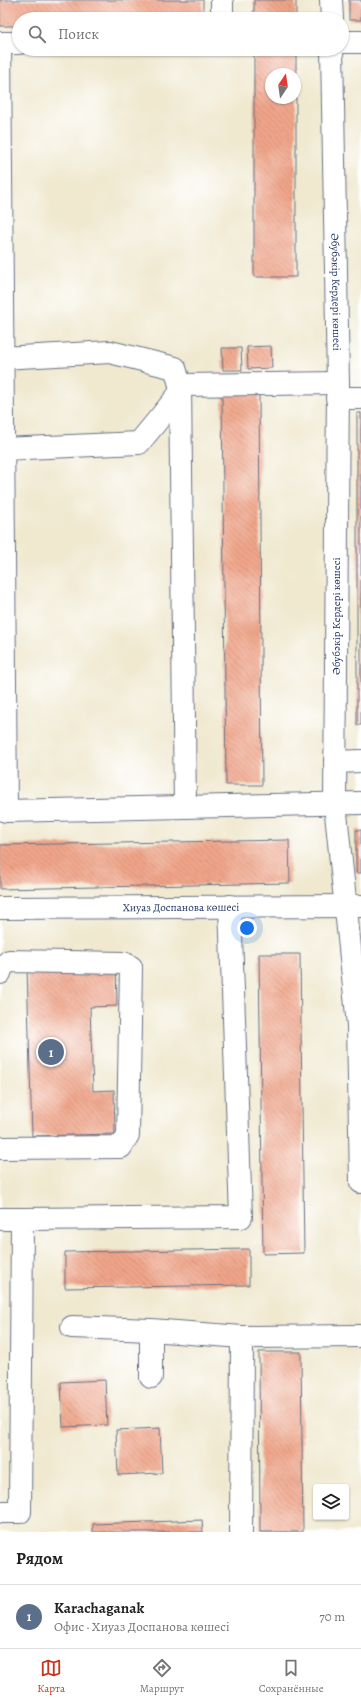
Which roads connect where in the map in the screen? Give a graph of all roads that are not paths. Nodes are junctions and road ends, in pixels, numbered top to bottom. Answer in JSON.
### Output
{"nodes":[{"id":1,"x":222,"y":0,"type":"edge"},
{"id":2,"x":331,"y":0,"type":"edge"},
{"id":3,"x":222,"y":12,"type":"edge"},
{"id":4,"x":332,"y":12,"type":"edge"},
{"id":5,"x":349,"y":42,"type":"edge"},
{"id":6,"x":361,"y":42,"type":"edge"},
{"id":7,"x":12,"y":43,"type":"edge"},
{"id":8,"x":332,"y":56,"type":"edge"},
{"id":9,"x":0,"y":119,"type":"edge"},
{"id":10,"x":2,"y":358,"type":"junction"},
{"id":11,"x":180,"y":389,"type":"junction"},
{"id":12,"x":338,"y":391,"type":"junction"},
{"id":13,"x":361,"y":398,"type":"edge"},
{"id":14,"x":3,"y":449,"type":"junction"},
{"id":15,"x":335,"y":762,"type":"junction"},
{"id":16,"x":361,"y":762,"type":"edge"},
{"id":17,"x":3,"y":789,"type":"edge"},
{"id":18,"x":361,"y":803,"type":"edge"},
{"id":19,"x":335,"y":804,"type":"junction"},
{"id":20,"x":185,"y":807,"type":"junction"},
{"id":21,"x":230,"y":906,"type":"junction"},
{"id":22,"x":354,"y":906,"type":"edge"},
{"id":23,"x":0,"y":908,"type":"edge"},
{"id":24,"x":0,"y":972,"type":"edge"},
{"id":25,"x":361,"y":1144,"type":"edge"},
{"id":26,"x":0,"y":1148,"type":"edge"},
{"id":27,"x":361,"y":1182,"type":"edge"},
{"id":28,"x":22,"y":1219,"type":"junction"},
{"id":29,"x":0,"y":1220,"type":"edge"},
{"id":30,"x":72,"y":1327,"type":"dead end"},
{"id":31,"x":151,"y":1330,"type":"junction"},
{"id":32,"x":361,"y":1336,"type":"edge"},
{"id":33,"x":242,"y":1337,"type":"junction"},
{"id":34,"x":151,"y":1377,"type":"dead end"},
{"id":35,"x":0,"y":1512,"type":"edge"},
{"id":36,"x":241,"y":1532,"type":"edge"}],
"edges":[{"from":1,"to":3,"type":"street"},
{"from":2,"to":4,"type":"street"},
{"from":5,"to":6,"type":"street"},
{"from":7,"to":9,"type":"street"},
{"from":8,"to":12,"type":"street","name":"Әбубәкір Кердері көшесі"},
{"from":9,"to":10,"type":"street"},
{"from":10,"to":11,"type":"street"},
{"from":10,"to":14,"type":"street"},
{"from":11,"to":12,"type":"street"},
{"from":11,"to":14,"type":"street"},
{"from":11,"to":20,"type":"street"},
{"from":12,"to":13,"type":"street"},
{"from":12,"to":15,"type":"street","name":"Әбубәкір Кердері көшесі"},
{"from":14,"to":17,"type":"street"},
{"from":15,"to":16,"type":"street"},
{"from":15,"to":19,"type":"street","name":"Әбубәкір Кердері көшесі"},
{"from":17,"to":20,"type":"street"},
{"from":18,"to":19,"type":"street"},
{"from":19,"to":20,"type":"street"},
{"from":19,"to":22,"type":"street","name":"Әбубәкір Кердері көшесі"},
{"from":21,"to":22,"type":"street","name":"Хиуаз Доспанова көшесі"},
{"from":21,"to":23,"type":"street","name":"Хиуаз Доспанова көшесі"},
{"from":21,"to":28,"type":"street"},
{"from":22,"to":25,"type":"street","name":"Әбубәкір Кердері көшесі"},
{"from":24,"to":26,"type":"street"},
{"from":25,"to":27,"type":"street","name":"Әбубәкір Кердері көшесі"},
{"from":28,"to":29,"type":"street"},
{"from":28,"to":35,"type":"street"},
{"from":30,"to":31,"type":"street"},
{"from":31,"to":33,"type":"street"},
{"from":31,"to":34,"type":"street"},
{"from":32,"to":33,"type":"street"},
{"from":33,"to":36,"type":"street"}]}
